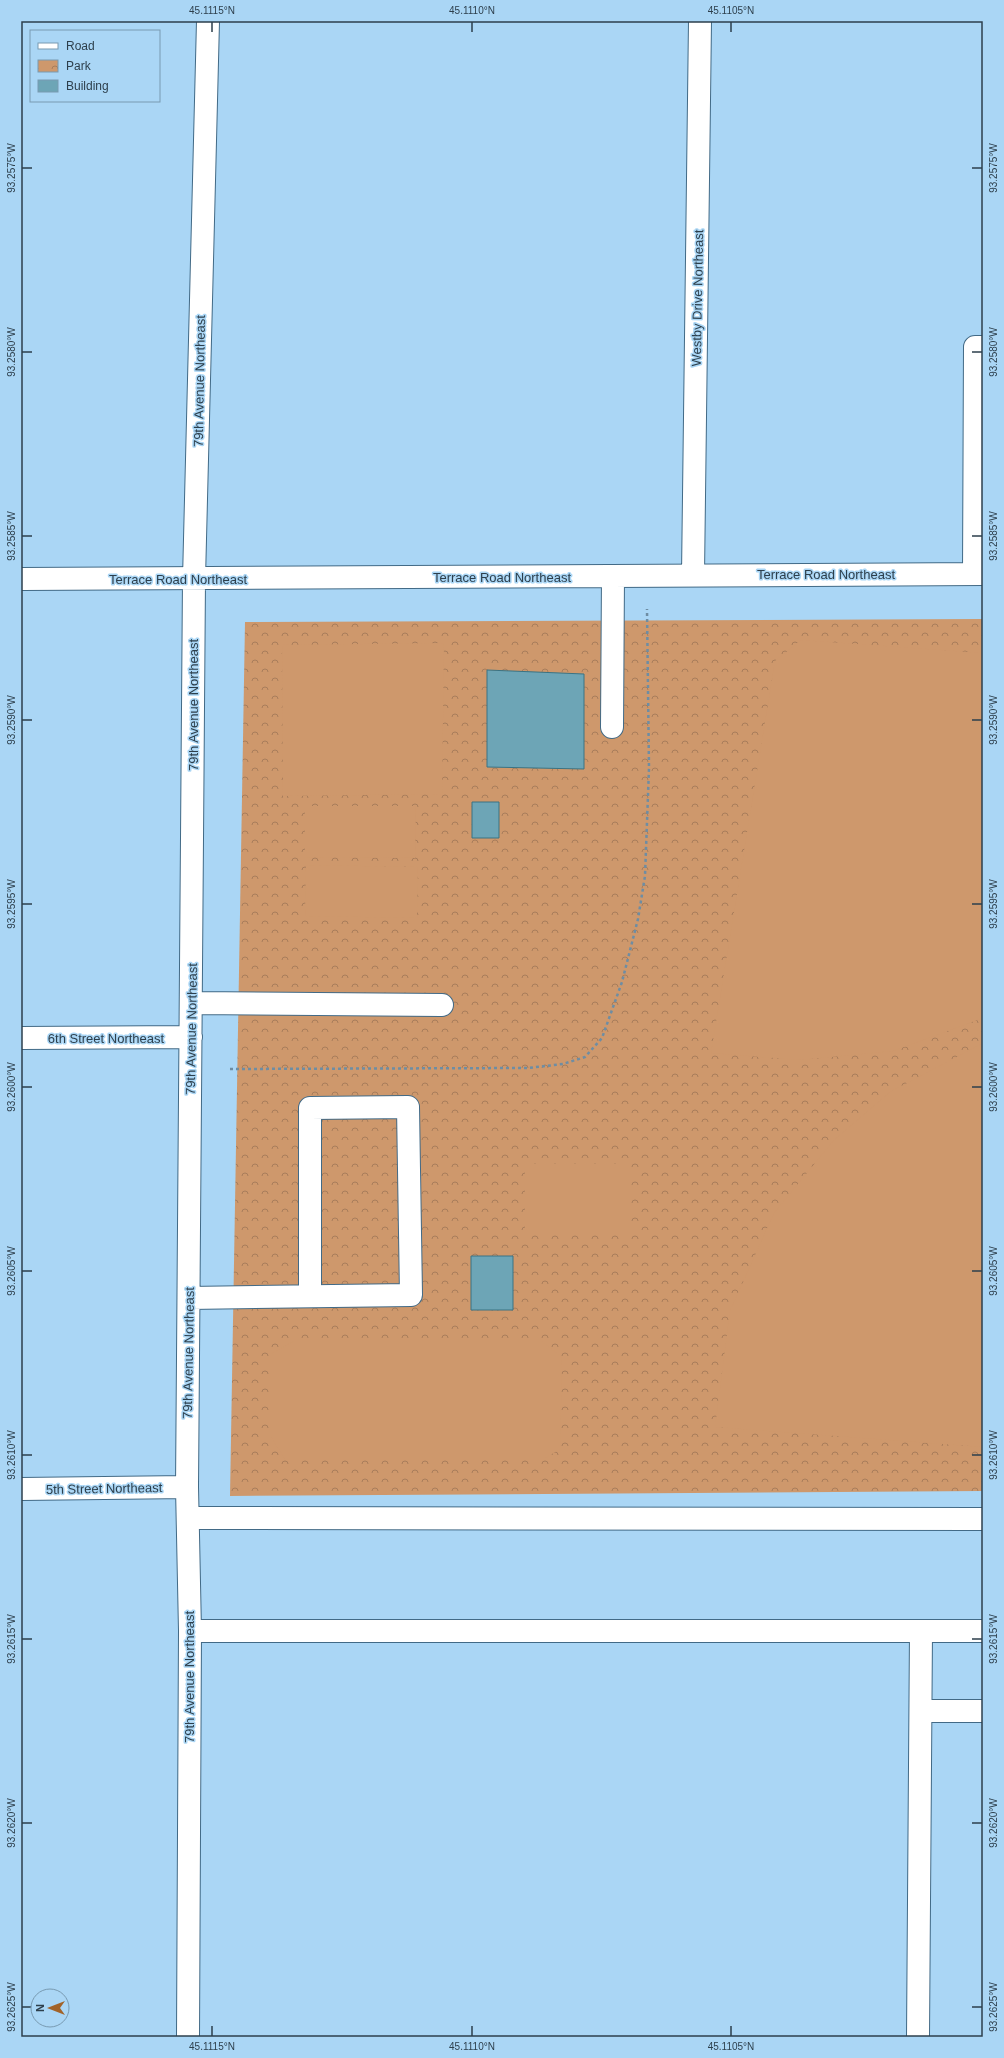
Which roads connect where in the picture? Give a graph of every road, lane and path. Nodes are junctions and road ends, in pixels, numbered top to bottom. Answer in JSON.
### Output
{"nodes":[{"id":1,"x":208,"y":21,"type":"edge"},
{"id":2,"x":700,"y":21,"type":"edge"},
{"id":3,"x":983,"y":347,"type":"edge"},
{"id":4,"x":979,"y":574,"type":"edge"},
{"id":5,"x":693,"y":575,"type":"junction"},
{"id":6,"x":613,"y":576,"type":"junction"},
{"id":7,"x":21,"y":579,"type":"edge"},
{"id":8,"x":194,"y":579,"type":"junction"},
{"id":9,"x":647,"y":609,"type":"dead end"},
{"id":10,"x":612,"y":727,"type":"dead end"},
{"id":11,"x":192,"y":1003,"type":"junction"},
{"id":12,"x":442,"y":1005,"type":"dead end"},
{"id":13,"x":191,"y":1037,"type":"junction"},
{"id":14,"x":21,"y":1038,"type":"edge"},
{"id":15,"x":230,"y":1069,"type":"dead end"},
{"id":16,"x":310,"y":1296,"type":"junction"},
{"id":17,"x":189,"y":1298,"type":"junction"},
{"id":18,"x":187,"y":1487,"type":"junction"},
{"id":19,"x":21,"y":1489,"type":"edge"},
{"id":20,"x":188,"y":1518,"type":"junction"},
{"id":21,"x":983,"y":1519,"type":"edge"},
{"id":22,"x":190,"y":1631,"type":"junction"},
{"id":23,"x":921,"y":1631,"type":"junction"},
{"id":24,"x":983,"y":1631,"type":"edge"},
{"id":25,"x":921,"y":1711,"type":"junction"},
{"id":26,"x":983,"y":1712,"type":"edge"},
{"id":27,"x":188,"y":2037,"type":"edge"},
{"id":28,"x":918,"y":2037,"type":"edge"}],
"edges":[{"from":1,"to":8,"type":"street","name":"79th Avenue Northeast"},
{"from":2,"to":5,"type":"street","name":"Westby Drive Northeast"},
{"from":3,"to":4,"type":"street"},
{"from":4,"to":5,"type":"street","name":"Terrace Road Northeast"},
{"from":5,"to":6,"type":"street","name":"Terrace Road Northeast"},
{"from":6,"to":8,"type":"street","name":"Terrace Road Northeast"},
{"from":6,"to":10,"type":"street"},
{"from":7,"to":8,"type":"street","name":"Terrace Road Northeast"},
{"from":8,"to":11,"type":"street","name":"79th Avenue Northeast"},
{"from":9,"to":15,"type":"path"},
{"from":11,"to":12,"type":"street"},
{"from":11,"to":13,"type":"street","name":"79th Avenue Northeast"},
{"from":13,"to":14,"type":"street","name":"6th Street Northeast"},
{"from":13,"to":17,"type":"street","name":"79th Avenue Northeast"},
{"from":16,"to":16,"type":"street"},
{"from":16,"to":17,"type":"street"},
{"from":17,"to":18,"type":"street","name":"79th Avenue Northeast"},
{"from":18,"to":19,"type":"street","name":"5th Street Northeast"},
{"from":18,"to":20,"type":"street","name":"79th Avenue Northeast"},
{"from":20,"to":21,"type":"street"},
{"from":20,"to":22,"type":"street","name":"79th Avenue Northeast"},
{"from":22,"to":23,"type":"street"},
{"from":22,"to":27,"type":"street","name":"79th Avenue Northeast"},
{"from":23,"to":24,"type":"street"},
{"from":23,"to":25,"type":"street"},
{"from":25,"to":26,"type":"street"},
{"from":25,"to":28,"type":"street"}]}
